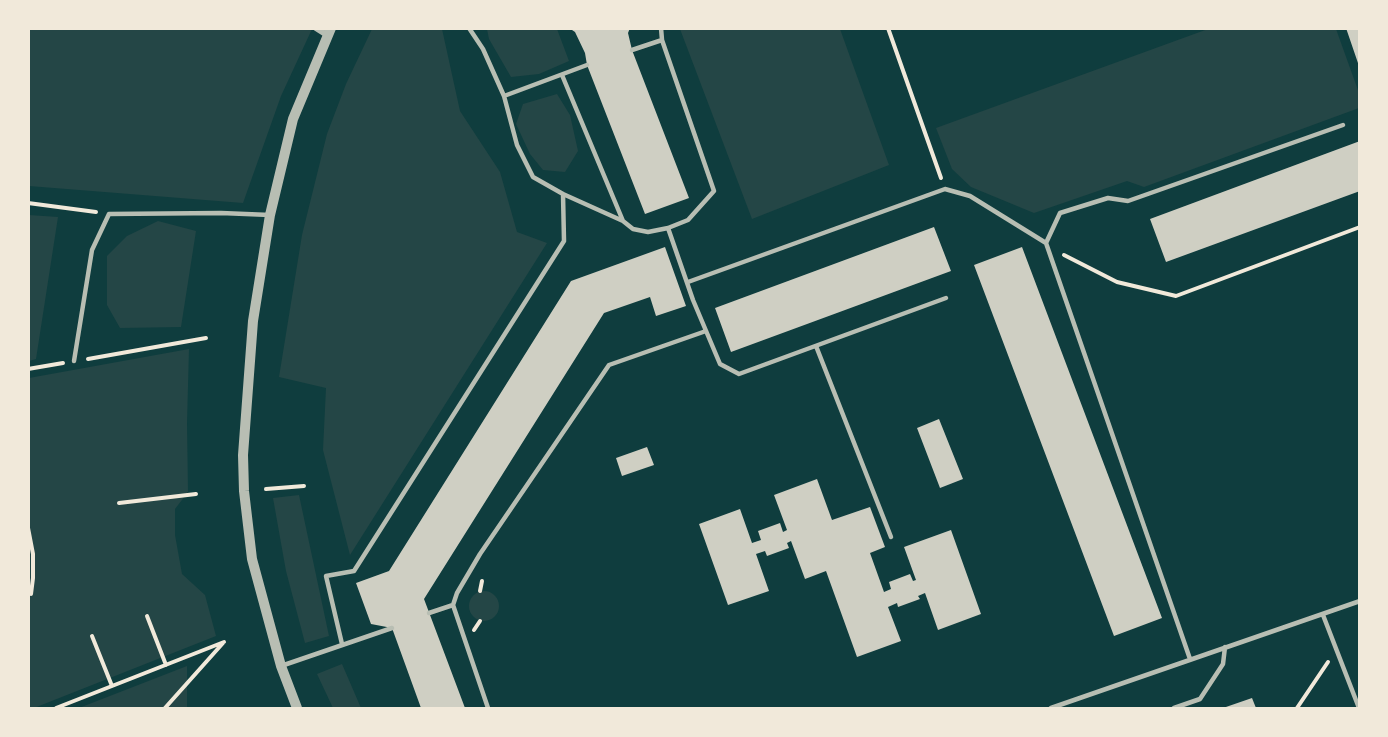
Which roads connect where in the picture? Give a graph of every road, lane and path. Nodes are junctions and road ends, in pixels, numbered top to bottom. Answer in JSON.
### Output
{"nodes":[{"id":1,"x":316,"y":28,"type":"edge"},
{"id":2,"x":469,"y":28,"type":"edge"},
{"id":3,"x":661,"y":28,"type":"edge"},
{"id":4,"x":888,"y":28,"type":"edge"},
{"id":5,"x":329,"y":32,"type":"edge"},
{"id":6,"x":662,"y":40,"type":"junction"},
{"id":7,"x":632,"y":50,"type":"dead end"},
{"id":8,"x":587,"y":65,"type":"dead end"},
{"id":9,"x":561,"y":75,"type":"junction"},
{"id":10,"x":504,"y":96,"type":"junction"},
{"id":11,"x":1343,"y":125,"type":"dead end"},
{"id":12,"x":945,"y":189,"type":"junction"},
{"id":13,"x":563,"y":194,"type":"junction"},
{"id":14,"x":28,"y":203,"type":"edge"},
{"id":15,"x":109,"y":214,"type":"junction"},
{"id":16,"x":270,"y":215,"type":"junction"},
{"id":17,"x":622,"y":221,"type":"junction"},
{"id":18,"x":1359,"y":227,"type":"edge"},
{"id":19,"x":668,"y":228,"type":"junction"},
{"id":20,"x":1046,"y":243,"type":"junction"},
{"id":21,"x":688,"y":282,"type":"junction"},
{"id":22,"x":946,"y":298,"type":"dead end"},
{"id":23,"x":706,"y":331,"type":"junction"},
{"id":24,"x":206,"y":338,"type":"dead end"},
{"id":25,"x":816,"y":346,"type":"junction"},
{"id":26,"x":74,"y":361,"type":"junction"},
{"id":27,"x":28,"y":369,"type":"edge"},
{"id":28,"x":304,"y":486,"type":"dead end"},
{"id":29,"x":266,"y":489,"type":"dead end"},
{"id":30,"x":196,"y":494,"type":"dead end"},
{"id":31,"x":119,"y":503,"type":"dead end"},
{"id":32,"x":28,"y":528,"type":"edge"},
{"id":33,"x":891,"y":537,"type":"dead end"},
{"id":34,"x":30,"y":594,"type":"dead end"},
{"id":35,"x":1359,"y":601,"type":"edge"},
{"id":36,"x":453,"y":605,"type":"junction"},
{"id":37,"x":429,"y":613,"type":"dead end"},
{"id":38,"x":1323,"y":615,"type":"junction"},
{"id":39,"x":147,"y":616,"type":"dead end"},
{"id":40,"x":392,"y":628,"type":"dead end"},
{"id":41,"x":92,"y":636,"type":"dead end"},
{"id":42,"x":342,"y":644,"type":"junction"},
{"id":43,"x":1225,"y":648,"type":"junction"},
{"id":44,"x":1336,"y":649,"type":"junction"},
{"id":45,"x":1190,"y":659,"type":"junction"},
{"id":46,"x":166,"y":665,"type":"junction"},
{"id":47,"x":281,"y":666,"type":"junction"},
{"id":48,"x":112,"y":686,"type":"junction"},
{"id":49,"x":56,"y":708,"type":"edge"},
{"id":50,"x":165,"y":708,"type":"edge"},
{"id":51,"x":297,"y":708,"type":"edge"},
{"id":52,"x":488,"y":708,"type":"edge"},
{"id":53,"x":1051,"y":708,"type":"edge"},
{"id":54,"x":1173,"y":708,"type":"edge"},
{"id":55,"x":1297,"y":708,"type":"edge"},
{"id":56,"x":1359,"y":708,"type":"edge"}],
"edges":[{"from":1,"to":5,"type":"street"},
{"from":2,"to":10,"type":"lane"},
{"from":3,"to":6,"type":"lane"},
{"from":4,"to":12,"type":"path"},
{"from":5,"to":16,"type":"street"},
{"from":6,"to":7,"type":"lane"},
{"from":6,"to":19,"type":"lane"},
{"from":8,"to":9,"type":"lane"},
{"from":9,"to":10,"type":"lane"},
{"from":9,"to":17,"type":"lane"},
{"from":10,"to":13,"type":"lane"},
{"from":11,"to":20,"type":"lane"},
{"from":12,"to":20,"type":"lane"},
{"from":12,"to":21,"type":"lane"},
{"from":13,"to":17,"type":"lane"},
{"from":13,"to":42,"type":"lane"},
{"from":14,"to":15,"type":"path"},
{"from":15,"to":16,"type":"lane"},
{"from":15,"to":26,"type":"lane"},
{"from":16,"to":47,"type":"street"},
{"from":17,"to":19,"type":"lane"},
{"from":18,"to":20,"type":"path"},
{"from":19,"to":21,"type":"lane"},
{"from":20,"to":45,"type":"lane"},
{"from":21,"to":23,"type":"lane"},
{"from":22,"to":25,"type":"lane"},
{"from":23,"to":25,"type":"lane"},
{"from":23,"to":36,"type":"lane"},
{"from":24,"to":26,"type":"path"},
{"from":25,"to":33,"type":"lane"},
{"from":26,"to":27,"type":"path"},
{"from":28,"to":29,"type":"path"},
{"from":30,"to":31,"type":"path"},
{"from":32,"to":34,"type":"path"},
{"from":35,"to":38,"type":"lane"},
{"from":36,"to":37,"type":"lane"},
{"from":36,"to":52,"type":"lane"},
{"from":38,"to":43,"type":"lane"},
{"from":38,"to":44,"type":"lane"},
{"from":39,"to":46,"type":"path"},
{"from":40,"to":42,"type":"lane"},
{"from":41,"to":48,"type":"path"},
{"from":42,"to":47,"type":"lane"},
{"from":43,"to":45,"type":"lane"},
{"from":43,"to":54,"type":"lane"},
{"from":44,"to":55,"type":"path"},
{"from":44,"to":56,"type":"lane"},
{"from":45,"to":53,"type":"lane"},
{"from":46,"to":48,"type":"path"},
{"from":46,"to":50,"type":"path"},
{"from":47,"to":51,"type":"street"},
{"from":48,"to":49,"type":"path"}]}
